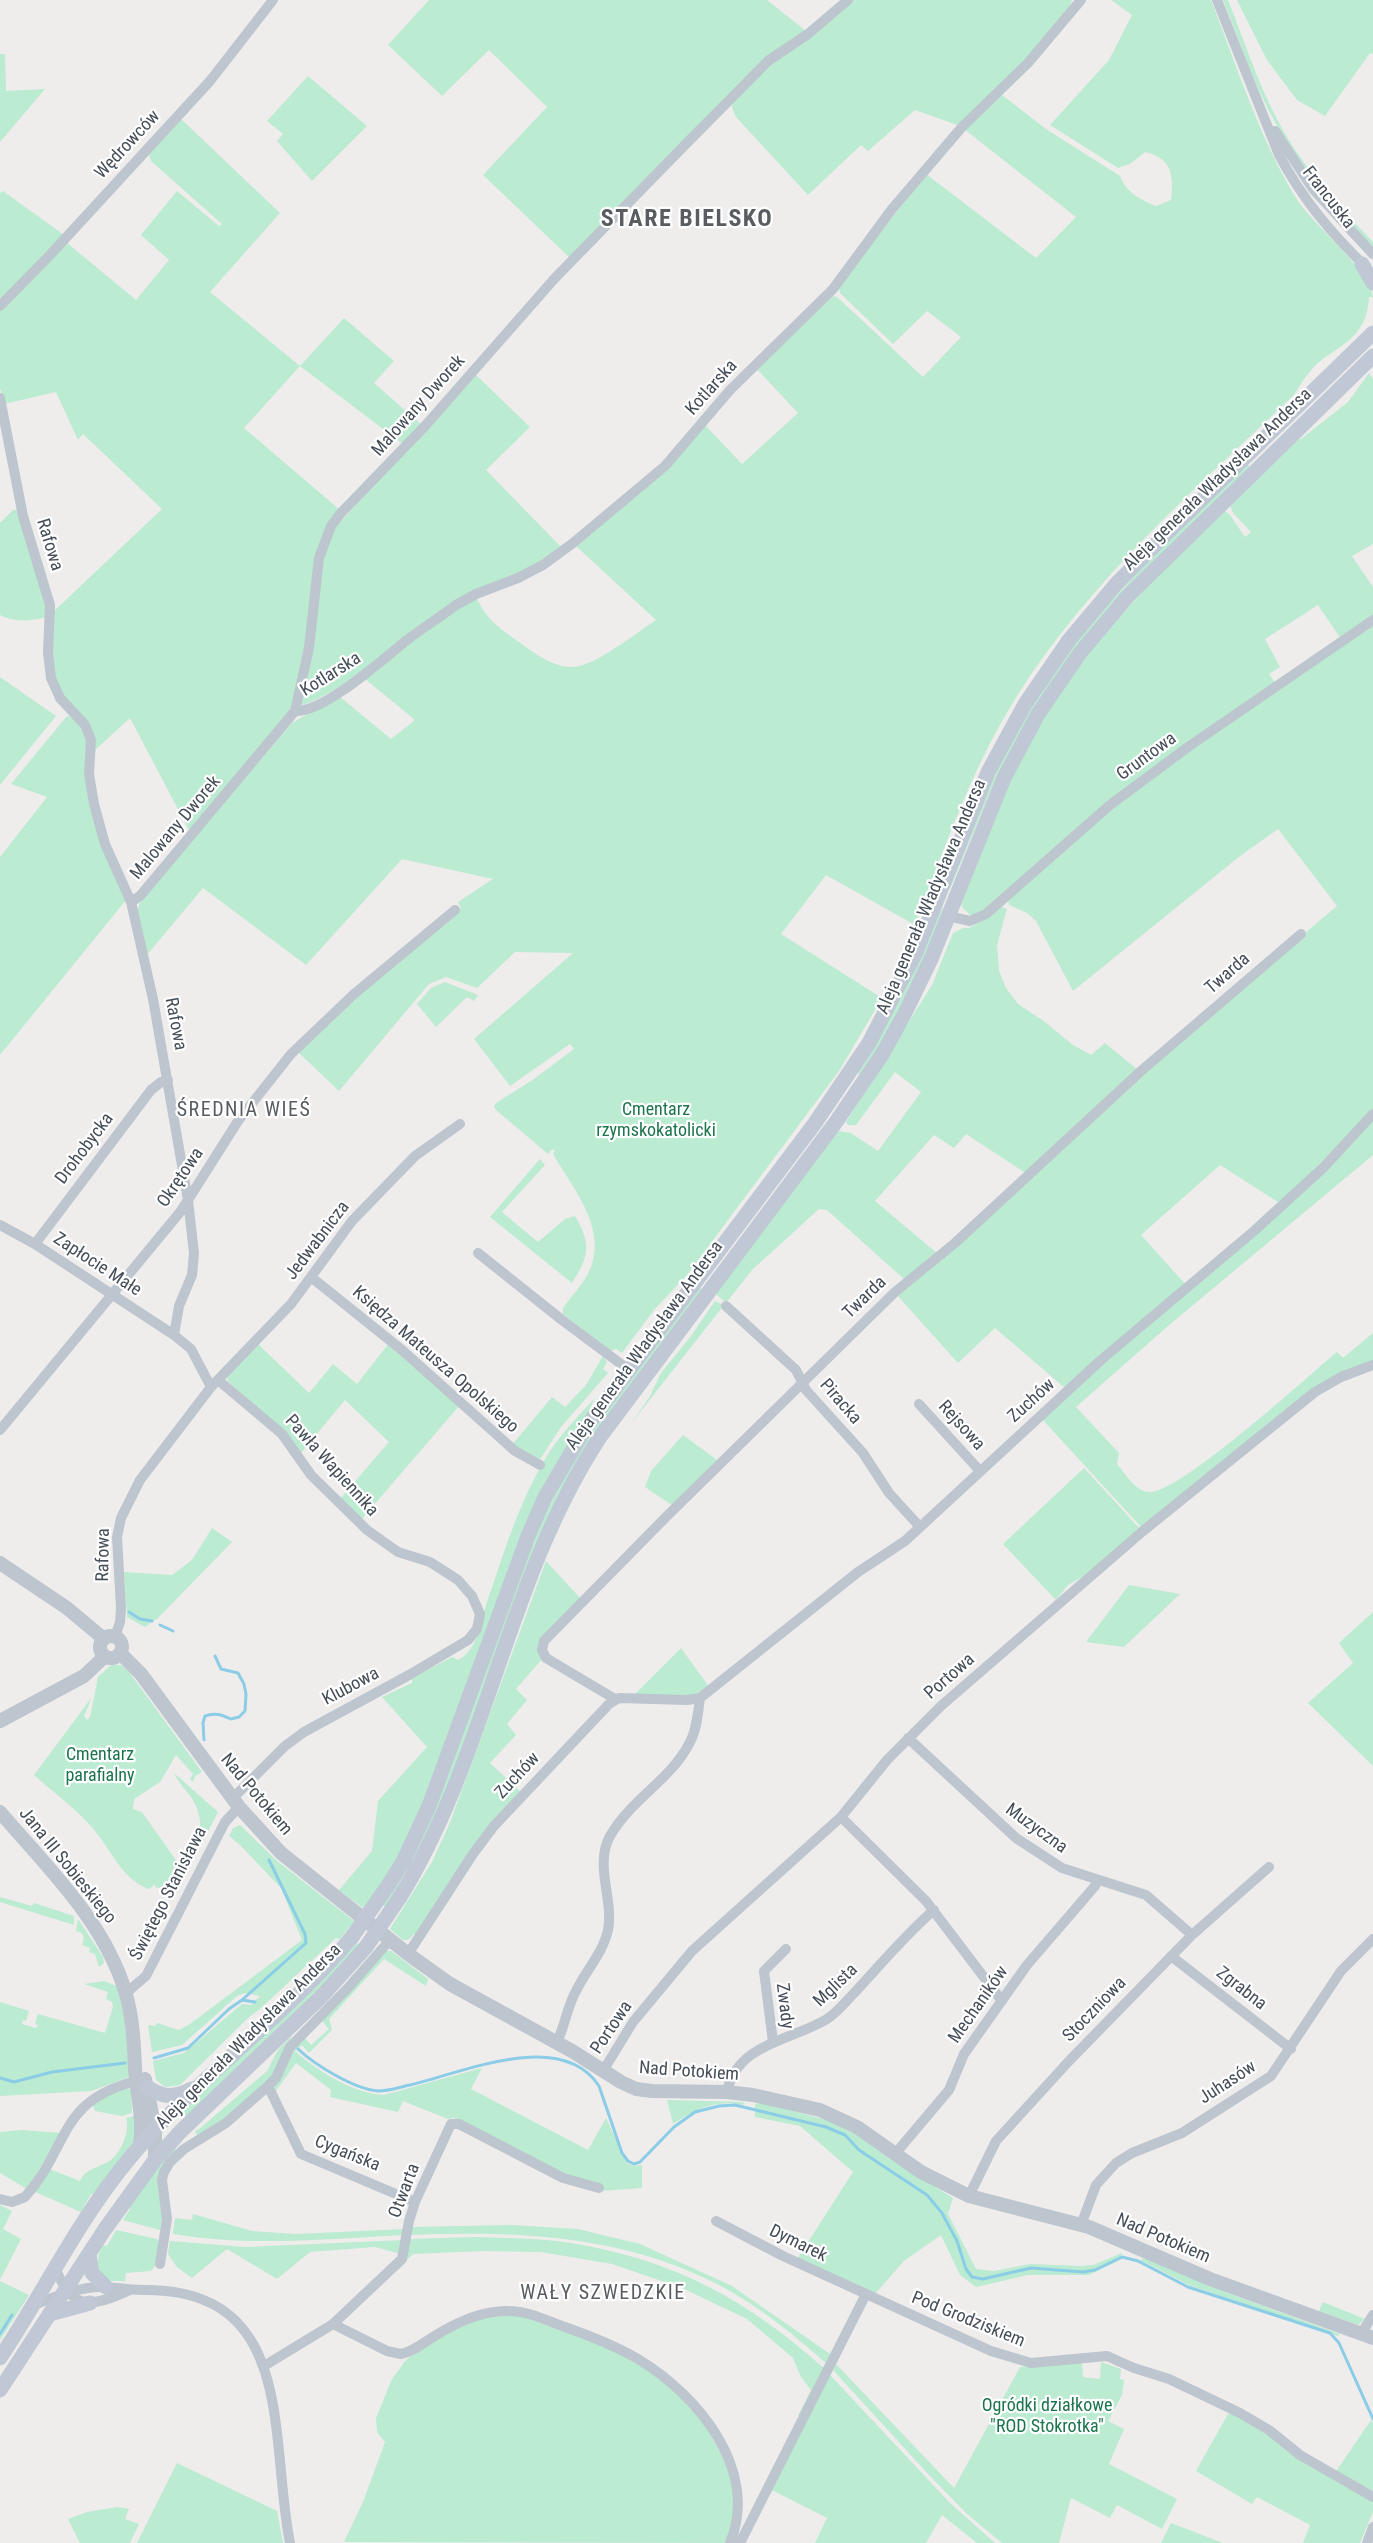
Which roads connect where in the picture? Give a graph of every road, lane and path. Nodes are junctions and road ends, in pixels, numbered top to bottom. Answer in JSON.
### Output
{"nodes":[{"id":1,"x":273,"y":0,"type":"edge"},
{"id":2,"x":848,"y":0,"type":"edge"},
{"id":3,"x":1081,"y":0,"type":"edge"},
{"id":4,"x":1217,"y":0,"type":"edge"},
{"id":5,"x":1369,"y":264,"type":"edge"},
{"id":6,"x":1373,"y":283,"type":"edge"},
{"id":7,"x":0,"y":306,"type":"edge"},
{"id":8,"x":1373,"y":333,"type":"edge"},
{"id":9,"x":1373,"y":356,"type":"edge"},
{"id":10,"x":0,"y":398,"type":"edge"},
{"id":11,"x":1247,"y":455,"type":"junction"},
{"id":12,"x":1259,"y":468,"type":"junction"},
{"id":13,"x":1373,"y":620,"type":"edge"},
{"id":14,"x":295,"y":711,"type":"junction"},
{"id":15,"x":131,"y":902,"type":"junction"},
{"id":16,"x":455,"y":910,"type":"dead end"},
{"id":17,"x":948,"y":916,"type":"junction"},
{"id":18,"x":1301,"y":934,"type":"dead end"},
{"id":19,"x":168,"y":1080,"type":"junction"},
{"id":20,"x":1373,"y":1114,"type":"edge"},
{"id":21,"x":460,"y":1124,"type":"dead end"},
{"id":22,"x":188,"y":1200,"type":"junction"},
{"id":23,"x":0,"y":1225,"type":"edge"},
{"id":24,"x":35,"y":1244,"type":"junction"},
{"id":25,"x":478,"y":1253,"type":"dead end"},
{"id":26,"x":311,"y":1277,"type":"junction"},
{"id":27,"x":111,"y":1295,"type":"junction"},
{"id":28,"x":726,"y":1306,"type":"dead end"},
{"id":29,"x":174,"y":1335,"type":"junction"},
{"id":30,"x":1373,"y":1365,"type":"edge"},
{"id":31,"x":629,"y":1370,"type":"junction"},
{"id":32,"x":803,"y":1382,"type":"junction"},
{"id":33,"x":214,"y":1383,"type":"junction"},
{"id":34,"x":919,"y":1404,"type":"dead end"},
{"id":35,"x":0,"y":1430,"type":"edge"},
{"id":36,"x":540,"y":1464,"type":"dead end"},
{"id":37,"x":980,"y":1471,"type":"junction"},
{"id":38,"x":921,"y":1527,"type":"junction"},
{"id":39,"x":0,"y":1563,"type":"edge"},
{"id":40,"x":479,"y":1608,"type":"joint"},
{"id":41,"x":110,"y":1638,"type":"junction"},
{"id":42,"x":120,"y":1653,"type":"junction"},
{"id":43,"x":105,"y":1656,"type":"junction"},
{"id":44,"x":700,"y":1698,"type":"junction"},
{"id":45,"x":615,"y":1699,"type":"junction"},
{"id":46,"x":0,"y":1721,"type":"edge"},
{"id":47,"x":908,"y":1738,"type":"junction"},
{"id":48,"x":236,"y":1803,"type":"junction"},
{"id":49,"x":0,"y":1812,"type":"edge"},
{"id":50,"x":841,"y":1817,"type":"junction"},
{"id":51,"x":1269,"y":1867,"type":"dead end"},
{"id":52,"x":1097,"y":1880,"type":"junction"},
{"id":53,"x":934,"y":1910,"type":"junction"},
{"id":54,"x":1192,"y":1935,"type":"junction"},
{"id":55,"x":1373,"y":1939,"type":"edge"},
{"id":56,"x":390,"y":1940,"type":"junction"},
{"id":57,"x":786,"y":1949,"type":"dead end"},
{"id":58,"x":408,"y":1954,"type":"junction"},
{"id":59,"x":1171,"y":1956,"type":"junction"},
{"id":60,"x":126,"y":1993,"type":"junction"},
{"id":61,"x":1002,"y":2001,"type":"junction"},
{"id":62,"x":557,"y":2042,"type":"junction"},
{"id":63,"x":772,"y":2042,"type":"junction"},
{"id":64,"x":1291,"y":2049,"type":"junction"},
{"id":65,"x":603,"y":2071,"type":"junction"},
{"id":66,"x":208,"y":2080,"type":"junction"},
{"id":67,"x":142,"y":2084,"type":"junction"},
{"id":68,"x":268,"y":2086,"type":"junction"},
{"id":69,"x":727,"y":2092,"type":"junction"},
{"id":70,"x":141,"y":2110,"type":"junction"},
{"id":71,"x":155,"y":2129,"type":"junction"},
{"id":72,"x":180,"y":2132,"type":"junction"},
{"id":73,"x":140,"y":2146,"type":"junction"},
{"id":74,"x":895,"y":2154,"type":"junction"},
{"id":75,"x":155,"y":2160,"type":"junction"},
{"id":76,"x":599,"y":2188,"type":"dead end"},
{"id":77,"x":969,"y":2196,"type":"junction"},
{"id":78,"x":0,"y":2199,"type":"edge"},
{"id":79,"x":416,"y":2202,"type":"junction"},
{"id":80,"x":716,"y":2221,"type":"dead end"},
{"id":81,"x":1081,"y":2225,"type":"junction"},
{"id":82,"x":89,"y":2255,"type":"junction"},
{"id":83,"x":160,"y":2264,"type":"dead end"},
{"id":84,"x":55,"y":2266,"type":"junction"},
{"id":85,"x":106,"y":2287,"type":"junction"},
{"id":86,"x":131,"y":2290,"type":"junction"},
{"id":87,"x":66,"y":2292,"type":"junction"},
{"id":88,"x":866,"y":2294,"type":"junction"},
{"id":89,"x":90,"y":2303,"type":"junction"},
{"id":90,"x":32,"y":2306,"type":"junction"},
{"id":91,"x":50,"y":2314,"type":"junction"},
{"id":92,"x":1373,"y":2315,"type":"edge"},
{"id":93,"x":333,"y":2324,"type":"junction"},
{"id":94,"x":1367,"y":2336,"type":"edge"},
{"id":95,"x":0,"y":2358,"type":"edge"},
{"id":96,"x":264,"y":2366,"type":"junction"},
{"id":97,"x":0,"y":2390,"type":"edge"},
{"id":98,"x":1373,"y":2497,"type":"edge"},
{"id":99,"x":290,"y":2543,"type":"edge"},
{"id":100,"x":730,"y":2543,"type":"edge"},
{"id":101,"x":740,"y":2543,"type":"edge"}],
"edges":[{"from":1,"to":7,"type":"street","name":"Wędrowców"},
{"from":2,"to":14,"type":"street","name":"Malowany Dworek"},
{"from":3,"to":14,"type":"street","name":"Kotlarska"},
{"from":4,"to":5,"type":"street","name":"Francuska"},
{"from":5,"to":6,"type":"main road"},
{"from":8,"to":11,"type":"main road","name":"Aleja generała Władysława Andersa"},
{"from":9,"to":12,"type":"main road","name":"Aleja generała Władysława Andersa"},
{"from":10,"to":15,"type":"street","name":"Rafowa"},
{"from":11,"to":12,"type":"main road"},
{"from":11,"to":31,"type":"main road","name":"Aleja generała Władysława Andersa"},
{"from":12,"to":17,"type":"main road","name":"Aleja generała Władysława Andersa"},
{"from":13,"to":17,"type":"street","name":"Gruntowa"},
{"from":14,"to":15,"type":"street","name":"Malowany Dworek"},
{"from":15,"to":19,"type":"street","name":"Rafowa"},
{"from":16,"to":22,"type":"street","name":"Okrętowa"},
{"from":17,"to":72,"type":"main road","name":"Aleja generała Władysława Andersa","bridge":true},
{"from":18,"to":32,"type":"street","name":"Twarda"},
{"from":19,"to":22,"type":"street","name":"Rafowa"},
{"from":19,"to":24,"type":"street","name":"Drohobycka"},
{"from":20,"to":37,"type":"street","name":"Zuchów"},
{"from":21,"to":26,"type":"street","name":"Jedwabnicza"},
{"from":22,"to":27,"type":"street","name":"Okrętowa"},
{"from":22,"to":29,"type":"street","name":"Rafowa"},
{"from":23,"to":24,"type":"street","name":"Zapłocie Małe"},
{"from":24,"to":27,"type":"street","name":"Zapłocie Małe"},
{"from":25,"to":31,"type":"street"},
{"from":26,"to":33,"type":"street","name":"Jedwabnicza"},
{"from":26,"to":36,"type":"street","name":"Księdza Mateusza Opolskiego"},
{"from":27,"to":29,"type":"street","name":"Zapłocie Małe"},
{"from":27,"to":35,"type":"street","name":"Okrętowa"},
{"from":28,"to":32,"type":"street","name":"Piracka"},
{"from":29,"to":33,"type":"street"},
{"from":30,"to":47,"type":"street","name":"Portowa"},
{"from":31,"to":66,"type":"main road","name":"Aleja generała Władysława Andersa","bridge":true},
{"from":32,"to":38,"type":"street","name":"Piracka"},
{"from":32,"to":45,"type":"street","name":"Twarda"},
{"from":33,"to":40,"type":"street","name":"Pawła Wapiennika"},
{"from":33,"to":41,"type":"street","name":"Rafowa"},
{"from":34,"to":37,"type":"street","name":"Rejsowa"},
{"from":37,"to":38,"type":"street","name":"Zuchów"},
{"from":38,"to":44,"type":"street","name":"Zuchów"},
{"from":39,"to":41,"type":"street"},
{"from":40,"to":48,"type":"street","name":"Klubowa"},
{"from":41,"to":42,"type":"street"},
{"from":41,"to":43,"type":"street"},
{"from":42,"to":43,"type":"street"},
{"from":42,"to":48,"type":"street","name":"Nad Potokiem"},
{"from":43,"to":46,"type":"street"},
{"from":44,"to":45,"type":"street"},
{"from":44,"to":62,"type":"street"},
{"from":45,"to":58,"type":"street","name":"Zuchów"},
{"from":47,"to":50,"type":"street","name":"Portowa"},
{"from":47,"to":52,"type":"street","name":"Muzyczna"},
{"from":48,"to":56,"type":"street","name":"Nad Potokiem"},
{"from":48,"to":60,"type":"street","name":"Świętego Stanisława"},
{"from":49,"to":60,"type":"street","name":"Jana III Sobieskiego"},
{"from":50,"to":53,"type":"street"},
{"from":50,"to":65,"type":"street","name":"Portowa"},
{"from":51,"to":54,"type":"street","name":"Stoczniowa"},
{"from":52,"to":54,"type":"street","name":"Muzyczna"},
{"from":52,"to":61,"type":"street","name":"Mechaników"},
{"from":53,"to":61,"type":"street"},
{"from":53,"to":63,"type":"street","name":"Mglista"},
{"from":54,"to":59,"type":"street","name":"Stoczniowa"},
{"from":55,"to":64,"type":"street","name":"Juhasów"},
{"from":56,"to":58,"type":"street","name":"Nad Potokiem"},
{"from":56,"to":68,"type":"street"},
{"from":57,"to":63,"type":"street","name":"Zwady"},
{"from":58,"to":62,"type":"street","name":"Nad Potokiem"},
{"from":59,"to":64,"type":"street","name":"Zgrabna"},
{"from":59,"to":77,"type":"street","name":"Stoczniowa"},
{"from":60,"to":67,"type":"street","name":"Jana III Sobieskiego"},
{"from":61,"to":74,"type":"street","name":"Mechaników"},
{"from":62,"to":65,"type":"street","name":"Nad Potokiem"},
{"from":63,"to":69,"type":"street","name":"Mglista"},
{"from":64,"to":81,"type":"street","name":"Juhasów"},
{"from":65,"to":69,"type":"street","name":"Nad Potokiem"},
{"from":66,"to":67,"type":"main road"},
{"from":66,"to":71,"type":"main road","name":"Aleja generała Władysława Andersa"},
{"from":67,"to":70,"type":"street","name":"Jana III Sobieskiego"},
{"from":67,"to":71,"type":"street","name":"Jana III Sobieskiego"},
{"from":67,"to":78,"type":"street"},
{"from":68,"to":79,"type":"street","name":"Cygańska"},
{"from":68,"to":83,"type":"street"},
{"from":69,"to":74,"type":"street","name":"Nad Potokiem"},
{"from":70,"to":71,"type":"street","name":"Jana III Sobieskiego"},
{"from":70,"to":73,"type":"street","name":"Jana III Sobieskiego"},
{"from":71,"to":72,"type":"street"},
{"from":71,"to":73,"type":"main road","name":"Aleja generała Władysława Andersa"},
{"from":71,"to":75,"type":"street","name":"Jana III Sobieskiego"},
{"from":72,"to":75,"type":"main road","name":"Aleja generała Władysława Andersa"},
{"from":73,"to":84,"type":"main road","name":"Aleja generała Władysława Andersa"},
{"from":74,"to":77,"type":"street","name":"Nad Potokiem"},
{"from":75,"to":82,"type":"main road","name":"Aleja generała Władysława Andersa"},
{"from":76,"to":79,"type":"street","name":"Otwarta"},
{"from":77,"to":81,"type":"street","name":"Nad Potokiem"},
{"from":79,"to":93,"type":"street","name":"Otwarta"},
{"from":80,"to":88,"type":"street","name":"Dymarek"},
{"from":81,"to":94,"type":"street","name":"Nad Potokiem"},
{"from":82,"to":85,"type":"main road"},
{"from":82,"to":87,"type":"main road","name":"Aleja generała Władysława Andersa"},
{"from":84,"to":87,"type":"street"},
{"from":84,"to":90,"type":"main road","name":"Aleja generała Władysława Andersa"},
{"from":85,"to":86,"type":"street"},
{"from":85,"to":87,"type":"street"},
{"from":86,"to":89,"type":"street"},
{"from":86,"to":96,"type":"street"},
{"from":87,"to":89,"type":"street"},
{"from":87,"to":90,"type":"street"},
{"from":87,"to":91,"type":"main road","name":"Aleja generała Władysława Andersa"},
{"from":88,"to":98,"type":"street","name":"Pod Grodziskiem"},
{"from":88,"to":101,"type":"street"},
{"from":89,"to":91,"type":"main road"},
{"from":90,"to":95,"type":"main road","name":"Aleja generała Władysława Andersa"},
{"from":91,"to":97,"type":"main road","name":"Aleja generała Władysława Andersa"},
{"from":92,"to":94,"type":"street"},
{"from":93,"to":96,"type":"street","name":"Otwarta"},
{"from":93,"to":100,"type":"street"},
{"from":96,"to":99,"type":"street"}]}
